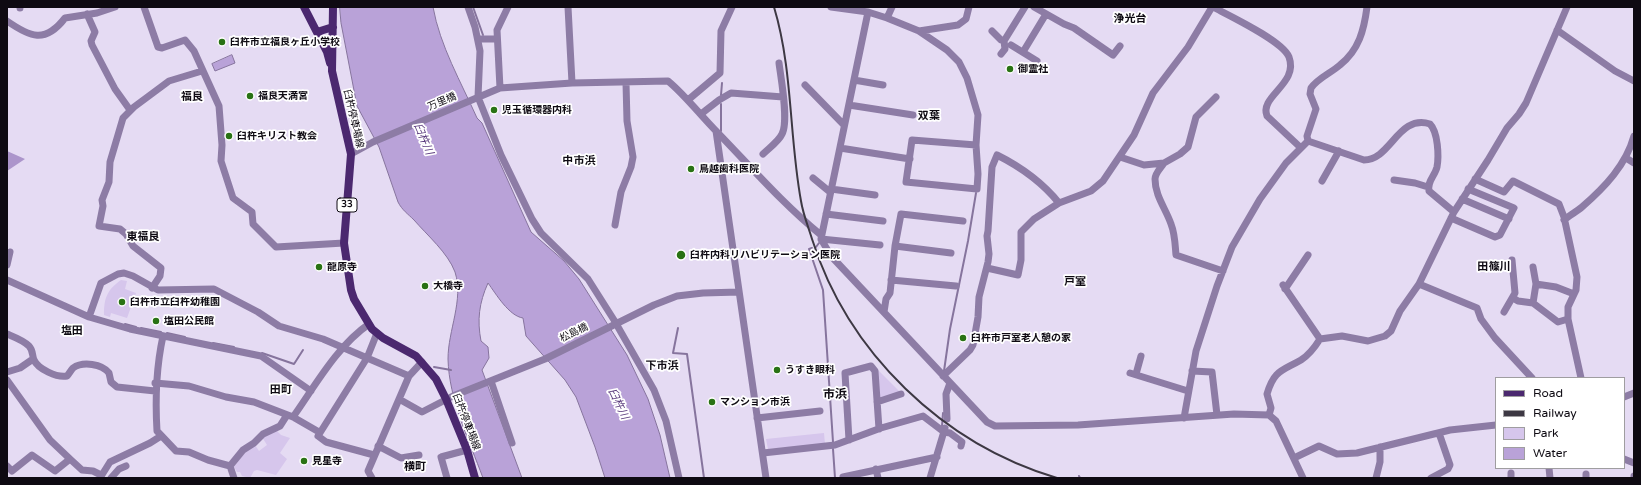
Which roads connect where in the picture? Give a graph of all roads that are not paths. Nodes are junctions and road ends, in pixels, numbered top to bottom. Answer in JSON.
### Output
{"nodes":[{"id":1,"x":115,"y":7,"type":"edge"},
{"id":2,"x":144,"y":7,"type":"edge"},
{"id":3,"x":304,"y":7,"type":"edge"},
{"id":4,"x":333,"y":7,"type":"edge"},
{"id":5,"x":468,"y":7,"type":"edge"},
{"id":6,"x":508,"y":7,"type":"edge"},
{"id":7,"x":568,"y":7,"type":"edge"},
{"id":8,"x":732,"y":7,"type":"edge"},
{"id":9,"x":831,"y":7,"type":"edge"},
{"id":10,"x":892,"y":7,"type":"edge"},
{"id":11,"x":969,"y":7,"type":"edge"},
{"id":12,"x":1025,"y":7,"type":"edge"},
{"id":13,"x":1034,"y":7,"type":"edge"},
{"id":14,"x":1213,"y":7,"type":"edge"},
{"id":15,"x":1366,"y":7,"type":"edge"},
{"id":16,"x":1567,"y":7,"type":"edge"},
{"id":17,"x":868,"y":12,"type":"junction"},
{"id":18,"x":87,"y":14,"type":"junction"},
{"id":19,"x":1046,"y":14,"type":"junction"},
{"id":20,"x":887,"y":18,"type":"junction"},
{"id":21,"x":7,"y":21,"type":"edge"},
{"id":22,"x":333,"y":27,"type":"junction"},
{"id":23,"x":1557,"y":30,"type":"junction"},
{"id":24,"x":919,"y":31,"type":"junction"},
{"id":25,"x":992,"y":31,"type":"dead end"},
{"id":26,"x":317,"y":32,"type":"junction"},
{"id":27,"x":478,"y":39,"type":"junction"},
{"id":28,"x":496,"y":39,"type":"junction"},
{"id":29,"x":1007,"y":43,"type":"junction"},
{"id":30,"x":1120,"y":46,"type":"dead end"},
{"id":31,"x":1023,"y":52,"type":"junction"},
{"id":32,"x":1001,"y":54,"type":"dead end"},
{"id":33,"x":1037,"y":61,"type":"dead end"},
{"id":34,"x":779,"y":63,"type":"dead end"},
{"id":35,"x":202,"y":71,"type":"junction"},
{"id":36,"x":332,"y":71,"type":"junction"},
{"id":37,"x":854,"y":80,"type":"junction"},
{"id":38,"x":1634,"y":81,"type":"edge"},
{"id":39,"x":572,"y":82,"type":"junction"},
{"id":40,"x":626,"y":83,"type":"junction"},
{"id":41,"x":883,"y":84,"type":"dead end"},
{"id":42,"x":805,"y":85,"type":"dead end"},
{"id":43,"x":500,"y":88,"type":"junction"},
{"id":44,"x":783,"y":97,"type":"junction"},
{"id":45,"x":1216,"y":97,"type":"dead end"},
{"id":46,"x":476,"y":99,"type":"junction"},
{"id":47,"x":688,"y":100,"type":"junction"},
{"id":48,"x":848,"y":105,"type":"junction"},
{"id":49,"x":130,"y":110,"type":"junction"},
{"id":50,"x":701,"y":114,"type":"junction"},
{"id":51,"x":912,"y":115,"type":"dead end"},
{"id":52,"x":844,"y":125,"type":"junction"},
{"id":53,"x":716,"y":131,"type":"junction"},
{"id":54,"x":1634,"y":136,"type":"edge"},
{"id":55,"x":1308,"y":141,"type":"junction"},
{"id":56,"x":976,"y":145,"type":"junction"},
{"id":57,"x":840,"y":148,"type":"junction"},
{"id":58,"x":1301,"y":148,"type":"junction"},
{"id":59,"x":1339,"y":151,"type":"junction"},
{"id":60,"x":351,"y":154,"type":"junction"},
{"id":61,"x":763,"y":154,"type":"dead end"},
{"id":62,"x":1120,"y":157,"type":"junction"},
{"id":63,"x":1626,"y":158,"type":"junction"},
{"id":64,"x":910,"y":159,"type":"junction"},
{"id":65,"x":1164,"y":163,"type":"junction"},
{"id":66,"x":1634,"y":163,"type":"edge"},
{"id":67,"x":813,"y":178,"type":"dead end"},
{"id":68,"x":1475,"y":179,"type":"junction"},
{"id":69,"x":1394,"y":180,"type":"dead end"},
{"id":70,"x":1322,"y":181,"type":"dead end"},
{"id":71,"x":1428,"y":187,"type":"junction"},
{"id":72,"x":1468,"y":189,"type":"junction"},
{"id":73,"x":831,"y":191,"type":"junction"},
{"id":74,"x":875,"y":195,"type":"dead end"},
{"id":75,"x":1462,"y":199,"type":"junction"},
{"id":76,"x":1059,"y":204,"type":"junction"},
{"id":77,"x":826,"y":214,"type":"junction"},
{"id":78,"x":1452,"y":215,"type":"junction"},
{"id":79,"x":1509,"y":219,"type":"junction"},
{"id":80,"x":1564,"y":220,"type":"junction"},
{"id":81,"x":883,"y":221,"type":"dead end"},
{"id":82,"x":963,"y":221,"type":"dead end"},
{"id":83,"x":615,"y":225,"type":"dead end"},
{"id":84,"x":821,"y":237,"type":"junction"},
{"id":85,"x":344,"y":243,"type":"junction"},
{"id":86,"x":880,"y":245,"type":"dead end"},
{"id":87,"x":895,"y":246,"type":"junction"},
{"id":88,"x":10,"y":252,"type":"dead end"},
{"id":89,"x":951,"y":253,"type":"dead end"},
{"id":90,"x":1308,"y":255,"type":"dead end"},
{"id":91,"x":1512,"y":260,"type":"dead end"},
{"id":92,"x":7,"y":265,"type":"edge"},
{"id":93,"x":1533,"y":267,"type":"dead end"},
{"id":94,"x":987,"y":268,"type":"junction"},
{"id":95,"x":1223,"y":271,"type":"junction"},
{"id":96,"x":7,"y":280,"type":"edge"},
{"id":97,"x":891,"y":280,"type":"junction"},
{"id":98,"x":1419,"y":284,"type":"junction"},
{"id":99,"x":1536,"y":284,"type":"junction"},
{"id":100,"x":956,"y":286,"type":"dead end"},
{"id":101,"x":152,"y":288,"type":"junction"},
{"id":102,"x":739,"y":292,"type":"junction"},
{"id":103,"x":1574,"y":294,"type":"junction"},
{"id":104,"x":1513,"y":298,"type":"junction"},
{"id":105,"x":1533,"y":304,"type":"junction"},
{"id":106,"x":884,"y":312,"type":"junction"},
{"id":107,"x":1504,"y":312,"type":"dead end"},
{"id":108,"x":89,"y":318,"type":"junction"},
{"id":109,"x":1568,"y":319,"type":"junction"},
{"id":110,"x":369,"y":324,"type":"junction"},
{"id":111,"x":614,"y":325,"type":"junction"},
{"id":112,"x":377,"y":333,"type":"junction"},
{"id":113,"x":7,"y":334,"type":"edge"},
{"id":114,"x":163,"y":336,"type":"junction"},
{"id":115,"x":1320,"y":339,"type":"junction"},
{"id":116,"x":342,"y":348,"type":"junction"},
{"id":117,"x":1142,"y":356,"type":"dead end"},
{"id":118,"x":367,"y":358,"type":"junction"},
{"id":119,"x":33,"y":359,"type":"junction"},
{"id":120,"x":422,"y":362,"type":"junction"},
{"id":121,"x":1192,"y":370,"type":"junction"},
{"id":122,"x":7,"y":372,"type":"edge"},
{"id":123,"x":409,"y":376,"type":"junction"},
{"id":124,"x":943,"y":376,"type":"junction"},
{"id":125,"x":1531,"y":377,"type":"edge"},
{"id":126,"x":1580,"y":377,"type":"edge"},
{"id":127,"x":7,"y":380,"type":"edge"},
{"id":128,"x":490,"y":382,"type":"junction"},
{"id":129,"x":155,"y":383,"type":"junction"},
{"id":130,"x":950,"y":383,"type":"junction"},
{"id":131,"x":155,"y":391,"type":"junction"},
{"id":132,"x":311,"y":391,"type":"junction"},
{"id":133,"x":1188,"y":391,"type":"junction"},
{"id":134,"x":901,"y":394,"type":"dead end"},
{"id":135,"x":450,"y":397,"type":"junction"},
{"id":136,"x":399,"y":399,"type":"junction"},
{"id":137,"x":877,"y":402,"type":"junction"},
{"id":138,"x":820,"y":411,"type":"dead end"},
{"id":139,"x":1217,"y":415,"type":"junction"},
{"id":140,"x":1269,"y":415,"type":"junction"},
{"id":141,"x":290,"y":416,"type":"junction"},
{"id":142,"x":757,"y":418,"type":"junction"},
{"id":143,"x":947,"y":418,"type":"dead end"},
{"id":144,"x":1184,"y":418,"type":"junction"},
{"id":145,"x":1495,"y":424,"type":"edge"},
{"id":146,"x":879,"y":429,"type":"junction"},
{"id":147,"x":944,"y":430,"type":"junction"},
{"id":148,"x":319,"y":432,"type":"junction"},
{"id":149,"x":1439,"y":433,"type":"junction"},
{"id":150,"x":160,"y":436,"type":"junction"},
{"id":151,"x":849,"y":440,"type":"junction"},
{"id":152,"x":512,"y":443,"type":"dead end"},
{"id":153,"x":378,"y":446,"type":"junction"},
{"id":154,"x":961,"y":446,"type":"dead end"},
{"id":155,"x":1380,"y":447,"type":"junction"},
{"id":156,"x":467,"y":450,"type":"junction"},
{"id":157,"x":763,"y":453,"type":"junction"},
{"id":158,"x":374,"y":455,"type":"junction"},
{"id":159,"x":420,"y":455,"type":"dead end"},
{"id":160,"x":934,"y":457,"type":"junction"},
{"id":161,"x":1294,"y":458,"type":"junction"},
{"id":162,"x":70,"y":459,"type":"junction"},
{"id":163,"x":7,"y":466,"type":"edge"},
{"id":164,"x":126,"y":466,"type":"dead end"},
{"id":165,"x":230,"y":466,"type":"junction"},
{"id":166,"x":876,"y":469,"type":"junction"},
{"id":167,"x":100,"y":477,"type":"edge"},
{"id":168,"x":846,"y":477,"type":"edge"},
{"id":169,"x":111,"y":478,"type":"edge"},
{"id":170,"x":234,"y":478,"type":"edge"},
{"id":171,"x":372,"y":478,"type":"edge"},
{"id":172,"x":448,"y":478,"type":"edge"},
{"id":173,"x":475,"y":478,"type":"edge"},
{"id":174,"x":679,"y":478,"type":"edge"},
{"id":175,"x":766,"y":478,"type":"edge"},
{"id":176,"x":878,"y":478,"type":"edge"},
{"id":177,"x":930,"y":478,"type":"edge"},
{"id":178,"x":1303,"y":478,"type":"edge"},
{"id":179,"x":1376,"y":478,"type":"edge"},
{"id":180,"x":1431,"y":478,"type":"edge"}],
"edges":[{"from":1,"to":18,"type":"street"},
{"from":2,"to":35,"type":"street"},
{"from":3,"to":26,"type":"main road"},
{"from":4,"to":22,"type":"main road","name":"臼杵停車場線","number":"33"},
{"from":5,"to":27,"type":"street"},
{"from":6,"to":28,"type":"street"},
{"from":7,"to":39,"type":"street"},
{"from":8,"to":47,"type":"street"},
{"from":9,"to":17,"type":"street"},
{"from":10,"to":20,"type":"street"},
{"from":11,"to":24,"type":"street"},
{"from":12,"to":29,"type":"street"},
{"from":13,"to":19,"type":"street"},
{"from":14,"to":58,"type":"street"},
{"from":14,"to":62,"type":"street"},
{"from":15,"to":55,"type":"street"},
{"from":16,"to":23,"type":"street"},
{"from":17,"to":20,"type":"street"},
{"from":17,"to":37,"type":"street"},
{"from":18,"to":21,"type":"street"},
{"from":18,"to":49,"type":"street"},
{"from":19,"to":30,"type":"street"},
{"from":19,"to":31,"type":"street"},
{"from":20,"to":24,"type":"street"},
{"from":22,"to":26,"type":"main road"},
{"from":22,"to":36,"type":"main road","name":"臼杵停車場線","number":"33"},
{"from":23,"to":38,"type":"street"},
{"from":23,"to":68,"type":"street"},
{"from":24,"to":56,"type":"street"},
{"from":25,"to":29,"type":"street"},
{"from":26,"to":36,"type":"main road"},
{"from":27,"to":28,"type":"street"},
{"from":27,"to":46,"type":"street"},
{"from":28,"to":43,"type":"street"},
{"from":29,"to":31,"type":"street"},
{"from":29,"to":32,"type":"street"},
{"from":31,"to":33,"type":"street"},
{"from":34,"to":44,"type":"street"},
{"from":35,"to":49,"type":"street"},
{"from":35,"to":85,"type":"street"},
{"from":36,"to":60,"type":"main road","name":"臼杵停車場線","number":"33"},
{"from":37,"to":41,"type":"street"},
{"from":37,"to":48,"type":"street"},
{"from":39,"to":40,"type":"street","name":"万里橋"},
{"from":39,"to":43,"type":"street","name":"万里橋"},
{"from":40,"to":47,"type":"street","name":"万里橋"},
{"from":40,"to":83,"type":"street"},
{"from":42,"to":52,"type":"street"},
{"from":43,"to":46,"type":"street","name":"万里橋"},
{"from":44,"to":50,"type":"street"},
{"from":44,"to":61,"type":"street"},
{"from":45,"to":65,"type":"street"},
{"from":46,"to":60,"type":"street","name":"万里橋"},
{"from":46,"to":111,"type":"street"},
{"from":47,"to":50,"type":"street","name":"万里橋"},
{"from":48,"to":51,"type":"street"},
{"from":48,"to":52,"type":"street"},
{"from":49,"to":101,"type":"street"},
{"from":50,"to":53,"type":"street","name":"万里橋"},
{"from":52,"to":57,"type":"street"},
{"from":53,"to":84,"type":"street","name":"万里橋"},
{"from":53,"to":102,"type":"street"},
{"from":54,"to":63,"type":"street"},
{"from":55,"to":58,"type":"street"},
{"from":55,"to":59,"type":"street"},
{"from":56,"to":64,"type":"street"},
{"from":56,"to":64,"type":"street"},
{"from":57,"to":64,"type":"street"},
{"from":57,"to":73,"type":"street"},
{"from":58,"to":95,"type":"street"},
{"from":59,"to":70,"type":"street"},
{"from":59,"to":71,"type":"street"},
{"from":60,"to":85,"type":"main road","name":"臼杵停車場線","number":"33"},
{"from":62,"to":65,"type":"street"},
{"from":62,"to":76,"type":"street"},
{"from":63,"to":66,"type":"street"},
{"from":63,"to":80,"type":"street"},
{"from":65,"to":95,"type":"street"},
{"from":67,"to":73,"type":"street"},
{"from":68,"to":72,"type":"street"},
{"from":68,"to":80,"type":"street"},
{"from":69,"to":71,"type":"street"},
{"from":71,"to":78,"type":"street"},
{"from":72,"to":75,"type":"street"},
{"from":72,"to":79,"type":"street"},
{"from":73,"to":74,"type":"street"},
{"from":73,"to":77,"type":"street"},
{"from":75,"to":78,"type":"street"},
{"from":75,"to":79,"type":"street"},
{"from":76,"to":94,"type":"street"},
{"from":76,"to":94,"type":"street"},
{"from":77,"to":81,"type":"street"},
{"from":77,"to":84,"type":"street"},
{"from":78,"to":79,"type":"street"},
{"from":78,"to":98,"type":"street"},
{"from":80,"to":103,"type":"street"},
{"from":82,"to":87,"type":"street"},
{"from":84,"to":86,"type":"street"},
{"from":84,"to":106,"type":"street"},
{"from":85,"to":110,"type":"main road","name":"臼杵停車場線","number":"33"},
{"from":87,"to":89,"type":"street"},
{"from":87,"to":97,"type":"street"},
{"from":88,"to":92,"type":"street"},
{"from":90,"to":115,"type":"street"},
{"from":91,"to":104,"type":"street"},
{"from":93,"to":99,"type":"street"},
{"from":94,"to":124,"type":"street"},
{"from":95,"to":121,"type":"street"},
{"from":96,"to":108,"type":"street"},
{"from":97,"to":100,"type":"street"},
{"from":97,"to":106,"type":"street"},
{"from":98,"to":115,"type":"street"},
{"from":98,"to":125,"type":"street"},
{"from":99,"to":103,"type":"street"},
{"from":99,"to":105,"type":"street"},
{"from":101,"to":108,"type":"street"},
{"from":101,"to":116,"type":"street"},
{"from":102,"to":111,"type":"street","name":"松島橋"},
{"from":102,"to":142,"type":"street"},
{"from":103,"to":109,"type":"street"},
{"from":104,"to":105,"type":"street"},
{"from":104,"to":107,"type":"street"},
{"from":105,"to":109,"type":"street"},
{"from":106,"to":124,"type":"street"},
{"from":108,"to":114,"type":"street"},
{"from":109,"to":126,"type":"street"},
{"from":110,"to":112,"type":"main road","name":"臼杵停車場線","number":"33"},
{"from":110,"to":116,"type":"street"},
{"from":111,"to":128,"type":"street","name":"松島橋"},
{"from":111,"to":174,"type":"street"},
{"from":112,"to":118,"type":"street"},
{"from":112,"to":120,"type":"main road","name":"臼杵停車場線","number":"33"},
{"from":113,"to":119,"type":"street"},
{"from":114,"to":129,"type":"street"},
{"from":114,"to":132,"type":"street"},
{"from":115,"to":140,"type":"street"},
{"from":116,"to":118,"type":"street"},
{"from":116,"to":132,"type":"street"},
{"from":117,"to":133,"type":"street"},
{"from":118,"to":123,"type":"street"},
{"from":118,"to":148,"type":"street"},
{"from":119,"to":122,"type":"street"},
{"from":119,"to":131,"type":"street"},
{"from":120,"to":123,"type":"street"},
{"from":120,"to":135,"type":"main road","name":"臼杵停車場線","number":"33"},
{"from":121,"to":133,"type":"street"},
{"from":121,"to":139,"type":"street"},
{"from":123,"to":136,"type":"street"},
{"from":124,"to":130,"type":"street"},
{"from":127,"to":162,"type":"street"},
{"from":128,"to":135,"type":"street","name":"松島橋"},
{"from":128,"to":152,"type":"street"},
{"from":129,"to":131,"type":"street"},
{"from":129,"to":141,"type":"street"},
{"from":130,"to":143,"type":"street"},
{"from":130,"to":144,"type":"street"},
{"from":131,"to":150,"type":"street"},
{"from":132,"to":141,"type":"street"},
{"from":133,"to":144,"type":"street"},
{"from":134,"to":137,"type":"street"},
{"from":135,"to":136,"type":"street","name":"松島橋"},
{"from":135,"to":156,"type":"main road","name":"臼杵停車場線","number":"33"},
{"from":136,"to":153,"type":"street"},
{"from":137,"to":146,"type":"street"},
{"from":137,"to":151,"type":"street"},
{"from":138,"to":142,"type":"street"},
{"from":139,"to":140,"type":"street"},
{"from":139,"to":144,"type":"street"},
{"from":140,"to":161,"type":"street"},
{"from":141,"to":148,"type":"street"},
{"from":141,"to":165,"type":"street"},
{"from":142,"to":157,"type":"street"},
{"from":145,"to":149,"type":"street"},
{"from":146,"to":147,"type":"street"},
{"from":146,"to":151,"type":"street"},
{"from":147,"to":154,"type":"street"},
{"from":147,"to":160,"type":"street"},
{"from":148,"to":158,"type":"street"},
{"from":149,"to":155,"type":"street"},
{"from":149,"to":180,"type":"street"},
{"from":150,"to":165,"type":"street"},
{"from":150,"to":167,"type":"street"},
{"from":151,"to":157,"type":"street"},
{"from":153,"to":158,"type":"street"},
{"from":153,"to":159,"type":"street"},
{"from":155,"to":161,"type":"street"},
{"from":155,"to":179,"type":"street"},
{"from":156,"to":172,"type":"street"},
{"from":156,"to":173,"type":"main road","name":"臼杵停車場線","number":"33"},
{"from":157,"to":175,"type":"street"},
{"from":158,"to":171,"type":"street"},
{"from":160,"to":166,"type":"street"},
{"from":160,"to":177,"type":"street"},
{"from":161,"to":178,"type":"street"},
{"from":162,"to":163,"type":"street"},
{"from":162,"to":167,"type":"street"},
{"from":164,"to":169,"type":"street"},
{"from":165,"to":170,"type":"street"},
{"from":166,"to":168,"type":"street"},
{"from":166,"to":176,"type":"street"}]}
